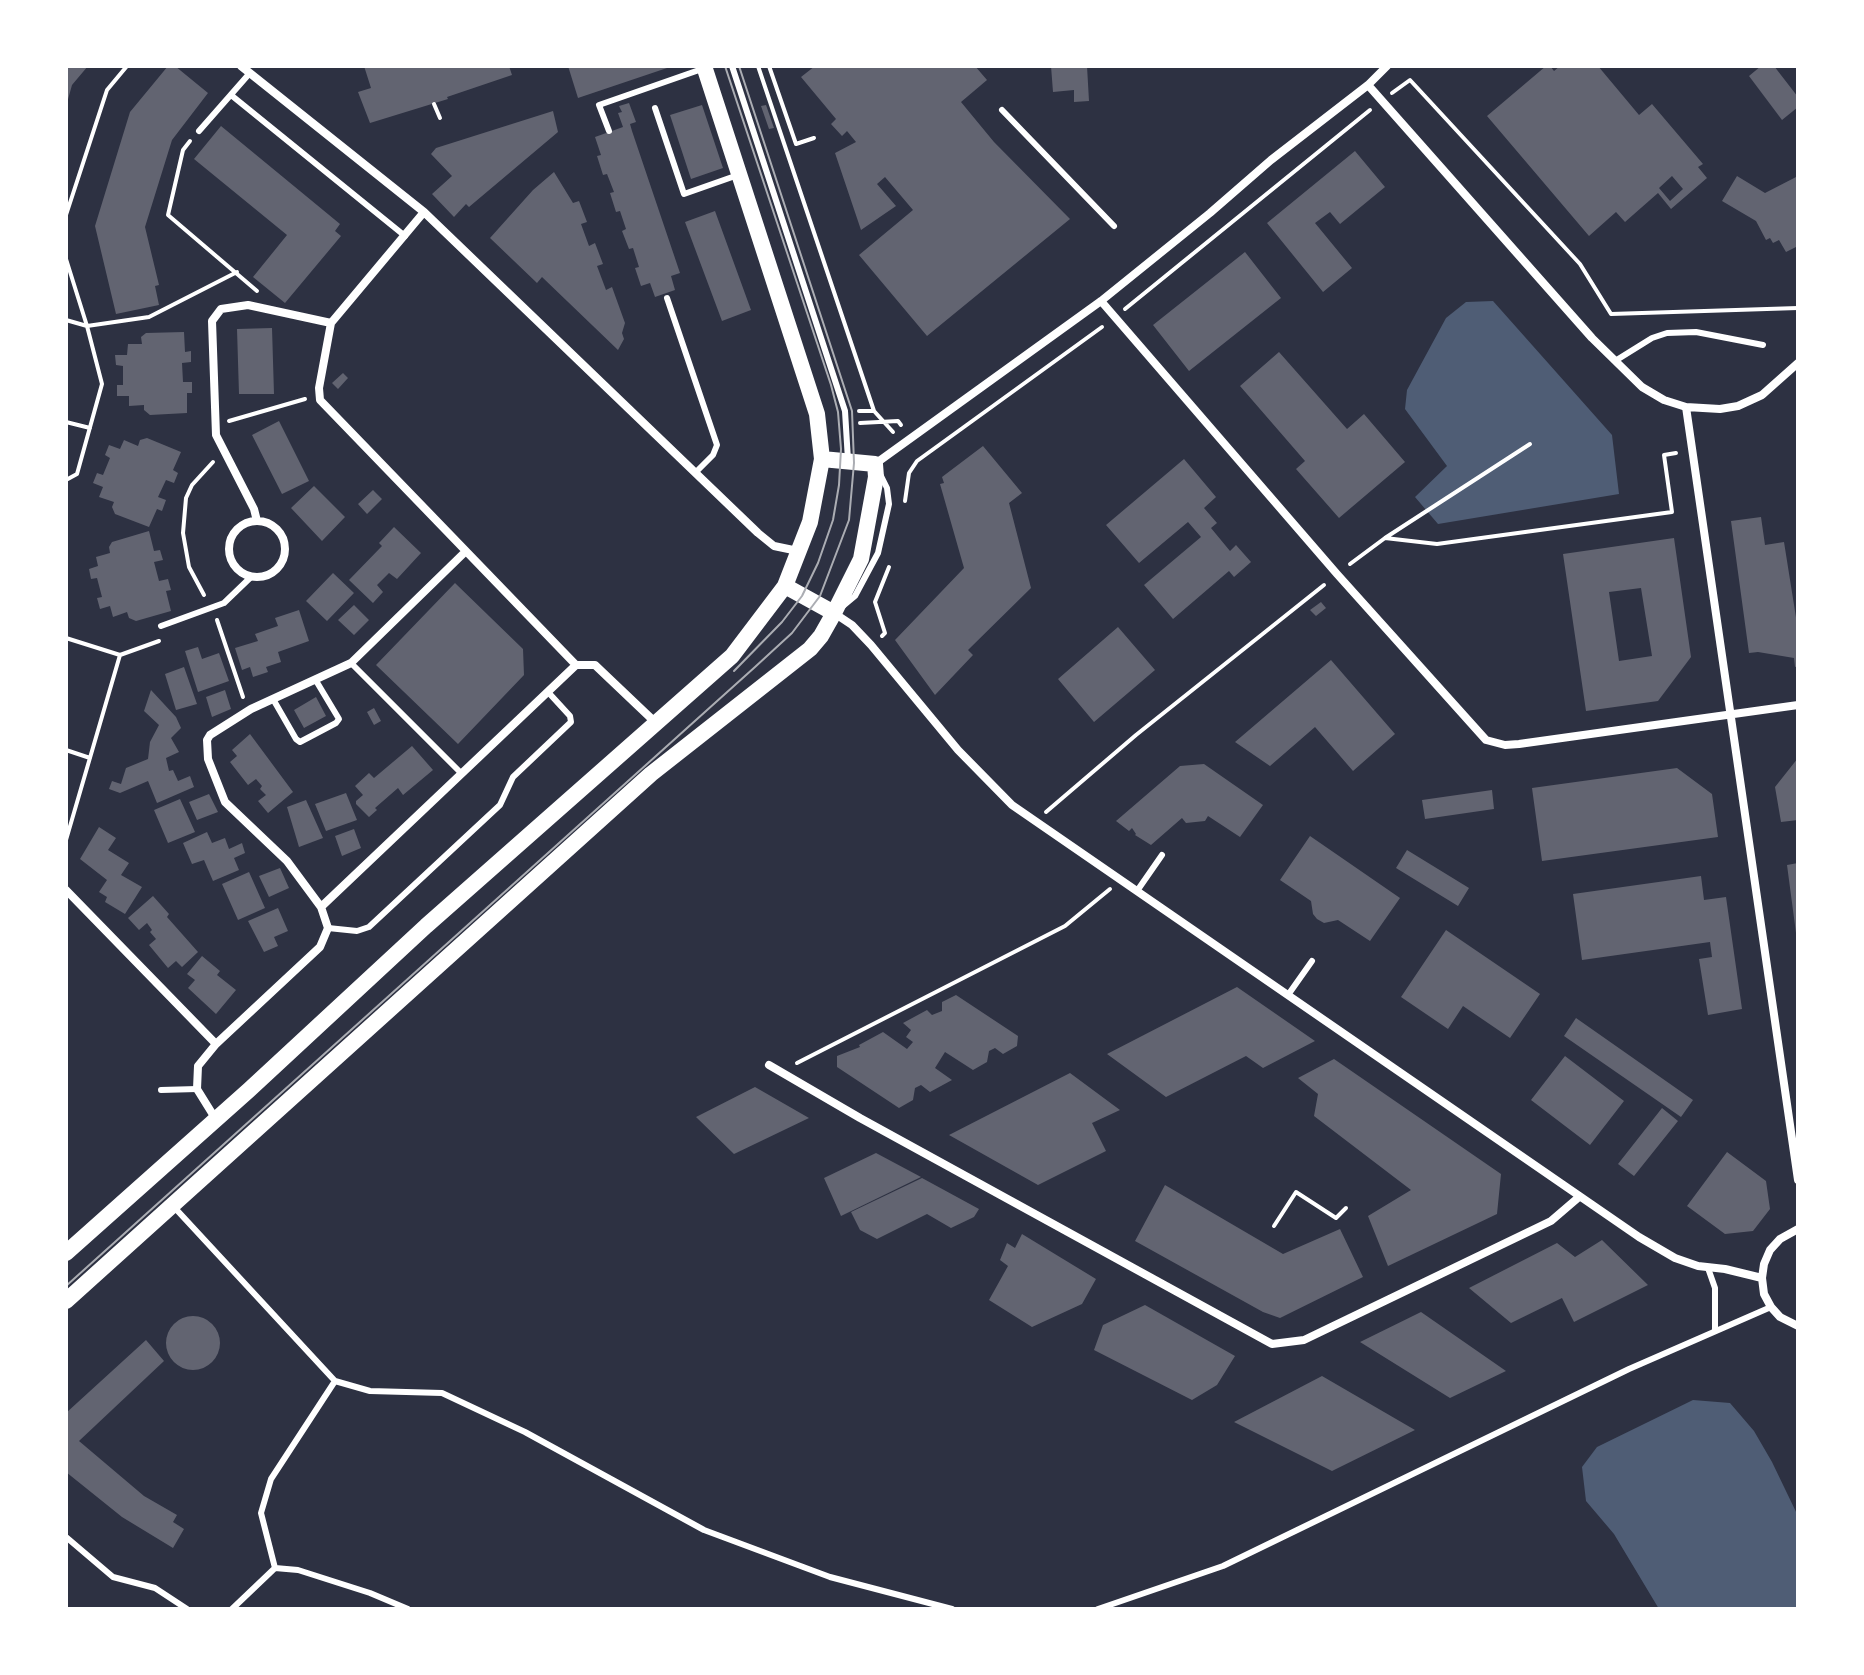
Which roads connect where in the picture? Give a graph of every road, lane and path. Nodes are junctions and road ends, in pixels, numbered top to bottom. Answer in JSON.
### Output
{"nodes":[{"id":1,"x":127,"y":66,"type":"edge"},
{"id":2,"x":241,"y":66,"type":"edge"},
{"id":3,"x":732,"y":66,"type":"edge"},
{"id":4,"x":758,"y":66,"type":"edge"},
{"id":5,"x":769,"y":66,"type":"edge"},
{"id":6,"x":1387,"y":66,"type":"edge"},
{"id":7,"x":704,"y":67,"type":"edge"},
{"id":8,"x":249,"y":74,"type":"junction"},
{"id":9,"x":1368,"y":85,"type":"junction"},
{"id":10,"x":231,"y":95,"type":"junction"},
{"id":11,"x":1382,"y":101,"type":"junction"},
{"id":12,"x":434,"y":104,"type":"dead end"},
{"id":13,"x":655,"y":108,"type":"dead end"},
{"id":14,"x":1002,"y":110,"type":"dead end"},
{"id":15,"x":440,"y":118,"type":"dead end"},
{"id":16,"x":199,"y":131,"type":"dead end"},
{"id":17,"x":609,"y":131,"type":"dead end"},
{"id":18,"x":814,"y":138,"type":"dead end"},
{"id":19,"x":183,"y":150,"type":"dead end"},
{"id":20,"x":739,"y":175,"type":"junction"},
{"id":21,"x":424,"y":212,"type":"junction"},
{"id":22,"x":66,"y":215,"type":"edge"},
{"id":23,"x":1114,"y":226,"type":"dead end"},
{"id":24,"x":405,"y":236,"type":"junction"},
{"id":25,"x":66,"y":259,"type":"edge"},
{"id":26,"x":237,"y":272,"type":"junction"},
{"id":27,"x":667,"y":298,"type":"dead end"},
{"id":28,"x":1101,"y":301,"type":"junction"},
{"id":29,"x":1798,"y":308,"type":"edge"},
{"id":30,"x":279,"y":312,"type":"junction"},
{"id":31,"x":1114,"y":318,"type":"junction"},
{"id":32,"x":66,"y":320,"type":"edge"},
{"id":33,"x":331,"y":323,"type":"junction"},
{"id":34,"x":87,"y":326,"type":"junction"},
{"id":35,"x":1763,"y":345,"type":"dead end"},
{"id":36,"x":1615,"y":361,"type":"junction"},
{"id":37,"x":1798,"y":363,"type":"edge"},
{"id":38,"x":319,"y":395,"type":"junction"},
{"id":39,"x":1686,"y":407,"type":"junction"},
{"id":40,"x":874,"y":411,"type":"dead end"},
{"id":41,"x":66,"y":422,"type":"edge"},
{"id":42,"x":847,"y":424,"type":"junction"},
{"id":43,"x":214,"y":425,"type":"junction"},
{"id":44,"x":90,"y":428,"type":"junction"},
{"id":45,"x":912,"y":438,"type":"junction"},
{"id":46,"x":1530,"y":444,"type":"dead end"},
{"id":47,"x":224,"y":449,"type":"junction"},
{"id":48,"x":822,"y":459,"type":"junction"},
{"id":49,"x":917,"y":461,"type":"dead end"},
{"id":50,"x":848,"y":462,"type":"junction"},
{"id":51,"x":875,"y":464,"type":"junction"},
{"id":52,"x":696,"y":472,"type":"junction"},
{"id":53,"x":66,"y":480,"type":"edge"},
{"id":54,"x":257,"y":521,"type":"junction"},
{"id":55,"x":1385,"y":538,"type":"dead end"},
{"id":56,"x":798,"y":551,"type":"junction"},
{"id":57,"x":465,"y":552,"type":"junction"},
{"id":58,"x":251,"y":577,"type":"junction"},
{"id":59,"x":785,"y":586,"type":"junction"},
{"id":60,"x":211,"y":607,"type":"junction"},
{"id":61,"x":834,"y":613,"type":"junction"},
{"id":62,"x":217,"y":620,"type":"dead end"},
{"id":63,"x":161,"y":626,"type":"dead end"},
{"id":64,"x":66,"y":638,"type":"edge"},
{"id":65,"x":351,"y":663,"type":"junction"},
{"id":66,"x":576,"y":665,"type":"junction"},
{"id":67,"x":315,"y":679,"type":"junction"},
{"id":68,"x":548,"y":692,"type":"junction"},
{"id":69,"x":273,"y":699,"type":"junction"},
{"id":70,"x":1798,"y":705,"type":"edge"},
{"id":71,"x":248,"y":711,"type":"junction"},
{"id":72,"x":1732,"y":715,"type":"junction"},
{"id":73,"x":657,"y":724,"type":"junction"},
{"id":74,"x":66,"y":750,"type":"edge"},
{"id":75,"x":90,"y":758,"type":"junction"},
{"id":76,"x":462,"y":774,"type":"junction"},
{"id":77,"x":66,"y":840,"type":"edge"},
{"id":78,"x":1162,"y":855,"type":"dead end"},
{"id":79,"x":1120,"y":879,"type":"junction"},
{"id":80,"x":66,"y":890,"type":"edge"},
{"id":81,"x":1137,"y":891,"type":"junction"},
{"id":82,"x":321,"y":907,"type":"junction"},
{"id":83,"x":328,"y":928,"type":"junction"},
{"id":84,"x":1312,"y":961,"type":"dead end"},
{"id":85,"x":1288,"y":995,"type":"junction"},
{"id":86,"x":216,"y":1044,"type":"junction"},
{"id":87,"x":769,"y":1065,"type":"dead end"},
{"id":88,"x":780,"y":1072,"type":"junction"},
{"id":89,"x":197,"y":1089,"type":"junction"},
{"id":90,"x":161,"y":1090,"type":"dead end"},
{"id":91,"x":215,"y":1118,"type":"junction"},
{"id":92,"x":1798,"y":1180,"type":"edge"},
{"id":93,"x":1579,"y":1197,"type":"junction"},
{"id":94,"x":172,"y":1204,"type":"junction"},
{"id":95,"x":1346,"y":1208,"type":"dead end"},
{"id":96,"x":1274,"y":1226,"type":"dead end"},
{"id":97,"x":1798,"y":1229,"type":"edge"},
{"id":98,"x":66,"y":1253,"type":"edge"},
{"id":99,"x":1708,"y":1268,"type":"junction"},
{"id":100,"x":1762,"y":1278,"type":"junction"},
{"id":101,"x":66,"y":1301,"type":"edge"},
{"id":102,"x":1771,"y":1307,"type":"junction"},
{"id":103,"x":1798,"y":1326,"type":"edge"},
{"id":104,"x":1715,"y":1330,"type":"junction"},
{"id":105,"x":335,"y":1381,"type":"junction"},
{"id":106,"x":66,"y":1537,"type":"edge"},
{"id":107,"x":275,"y":1568,"type":"junction"},
{"id":108,"x":930,"y":1606,"type":"edge"},
{"id":109,"x":187,"y":1609,"type":"edge"},
{"id":110,"x":232,"y":1609,"type":"edge"},
{"id":111,"x":408,"y":1609,"type":"edge"},
{"id":112,"x":952,"y":1609,"type":"edge"},
{"id":113,"x":1098,"y":1609,"type":"edge"}],
"edges":[{"from":1,"to":22,"type":"path"},
{"from":2,"to":8,"type":"street"},
{"from":3,"to":42,"type":"lane"},
{"from":4,"to":40,"type":"path"},
{"from":5,"to":18,"type":"path"},
{"from":6,"to":9,"type":"street"},
{"from":7,"to":17,"type":"lane"},
{"from":7,"to":20,"type":"main road"},
{"from":8,"to":10,"type":"lane"},
{"from":8,"to":21,"type":"street"},
{"from":9,"to":11,"type":"street"},
{"from":9,"to":28,"type":"street"},
{"from":10,"to":16,"type":"lane"},
{"from":10,"to":24,"type":"lane"},
{"from":11,"to":29,"type":"path"},
{"from":11,"to":31,"type":"path"},
{"from":11,"to":36,"type":"street"},
{"from":12,"to":15,"type":"path"},
{"from":13,"to":20,"type":"lane"},
{"from":14,"to":23,"type":"lane"},
{"from":19,"to":26,"type":"path"},
{"from":20,"to":48,"type":"main road"},
{"from":21,"to":24,"type":"street"},
{"from":21,"to":52,"type":"street"},
{"from":24,"to":33,"type":"street"},
{"from":25,"to":34,"type":"path"},
{"from":26,"to":30,"type":"path"},
{"from":26,"to":34,"type":"path"},
{"from":27,"to":52,"type":"lane"},
{"from":28,"to":31,"type":"street"},
{"from":28,"to":45,"type":"street"},
{"from":30,"to":33,"type":"street"},
{"from":30,"to":43,"type":"street"},
{"from":31,"to":49,"type":"path"},
{"from":31,"to":72,"type":"street"},
{"from":32,"to":34,"type":"path"},
{"from":33,"to":38,"type":"street"},
{"from":34,"to":44,"type":"path"},
{"from":35,"to":36,"type":"lane"},
{"from":36,"to":39,"type":"street"},
{"from":37,"to":39,"type":"street"},
{"from":38,"to":43,"type":"path"},
{"from":38,"to":57,"type":"street"},
{"from":39,"to":72,"type":"street"},
{"from":41,"to":44,"type":"path"},
{"from":42,"to":45,"type":"path"},
{"from":42,"to":50,"type":"lane"},
{"from":43,"to":47,"type":"street"},
{"from":44,"to":53,"type":"path"},
{"from":45,"to":51,"type":"street"},
{"from":46,"to":55,"type":"path"},
{"from":47,"to":54,"type":"street"},
{"from":47,"to":60,"type":"path"},
{"from":48,"to":50,"type":"main road"},
{"from":48,"to":56,"type":"main road"},
{"from":50,"to":51,"type":"main road"},
{"from":51,"to":61,"type":"main road"},
{"from":52,"to":56,"type":"street"},
{"from":54,"to":58,"type":"street"},
{"from":54,"to":58,"type":"street"},
{"from":56,"to":59,"type":"main road"},
{"from":57,"to":65,"type":"street"},
{"from":57,"to":66,"type":"street"},
{"from":58,"to":60,"type":"lane"},
{"from":59,"to":61,"type":"main road"},
{"from":59,"to":73,"type":"main road"},
{"from":60,"to":63,"type":"lane"},
{"from":61,"to":79,"type":"street"},
{"from":61,"to":94,"type":"main road"},
{"from":62,"to":71,"type":"path"},
{"from":64,"to":75,"type":"path"},
{"from":65,"to":67,"type":"street"},
{"from":65,"to":76,"type":"lane"},
{"from":66,"to":68,"type":"street"},
{"from":66,"to":73,"type":"street"},
{"from":67,"to":69,"type":"street"},
{"from":67,"to":69,"type":"lane"},
{"from":68,"to":76,"type":"street"},
{"from":68,"to":83,"type":"lane"},
{"from":69,"to":71,"type":"street"},
{"from":70,"to":72,"type":"street"},
{"from":71,"to":82,"type":"street"},
{"from":72,"to":92,"type":"street"},
{"from":73,"to":91,"type":"main road"},
{"from":74,"to":75,"type":"path"},
{"from":75,"to":77,"type":"path"},
{"from":76,"to":82,"type":"street"},
{"from":78,"to":81,"type":"lane"},
{"from":79,"to":81,"type":"street"},
{"from":79,"to":88,"type":"path"},
{"from":80,"to":86,"type":"street"},
{"from":81,"to":85,"type":"street"},
{"from":82,"to":83,"type":"street"},
{"from":83,"to":86,"type":"street"},
{"from":84,"to":85,"type":"lane"},
{"from":85,"to":93,"type":"street"},
{"from":86,"to":89,"type":"street"},
{"from":87,"to":88,"type":"street"},
{"from":88,"to":93,"type":"street"},
{"from":89,"to":90,"type":"lane"},
{"from":89,"to":91,"type":"street"},
{"from":91,"to":98,"type":"main road"},
{"from":93,"to":99,"type":"street"},
{"from":94,"to":101,"type":"main road"},
{"from":94,"to":105,"type":"lane"},
{"from":95,"to":96,"type":"path"},
{"from":97,"to":100,"type":"street"},
{"from":99,"to":100,"type":"street"},
{"from":99,"to":104,"type":"lane"},
{"from":100,"to":102,"type":"street"},
{"from":102,"to":103,"type":"street"},
{"from":102,"to":104,"type":"lane"},
{"from":104,"to":113,"type":"lane"},
{"from":105,"to":107,"type":"lane"},
{"from":105,"to":108,"type":"lane"},
{"from":106,"to":109,"type":"lane"},
{"from":107,"to":110,"type":"lane"},
{"from":107,"to":111,"type":"lane"},
{"from":108,"to":112,"type":"lane"}]}
